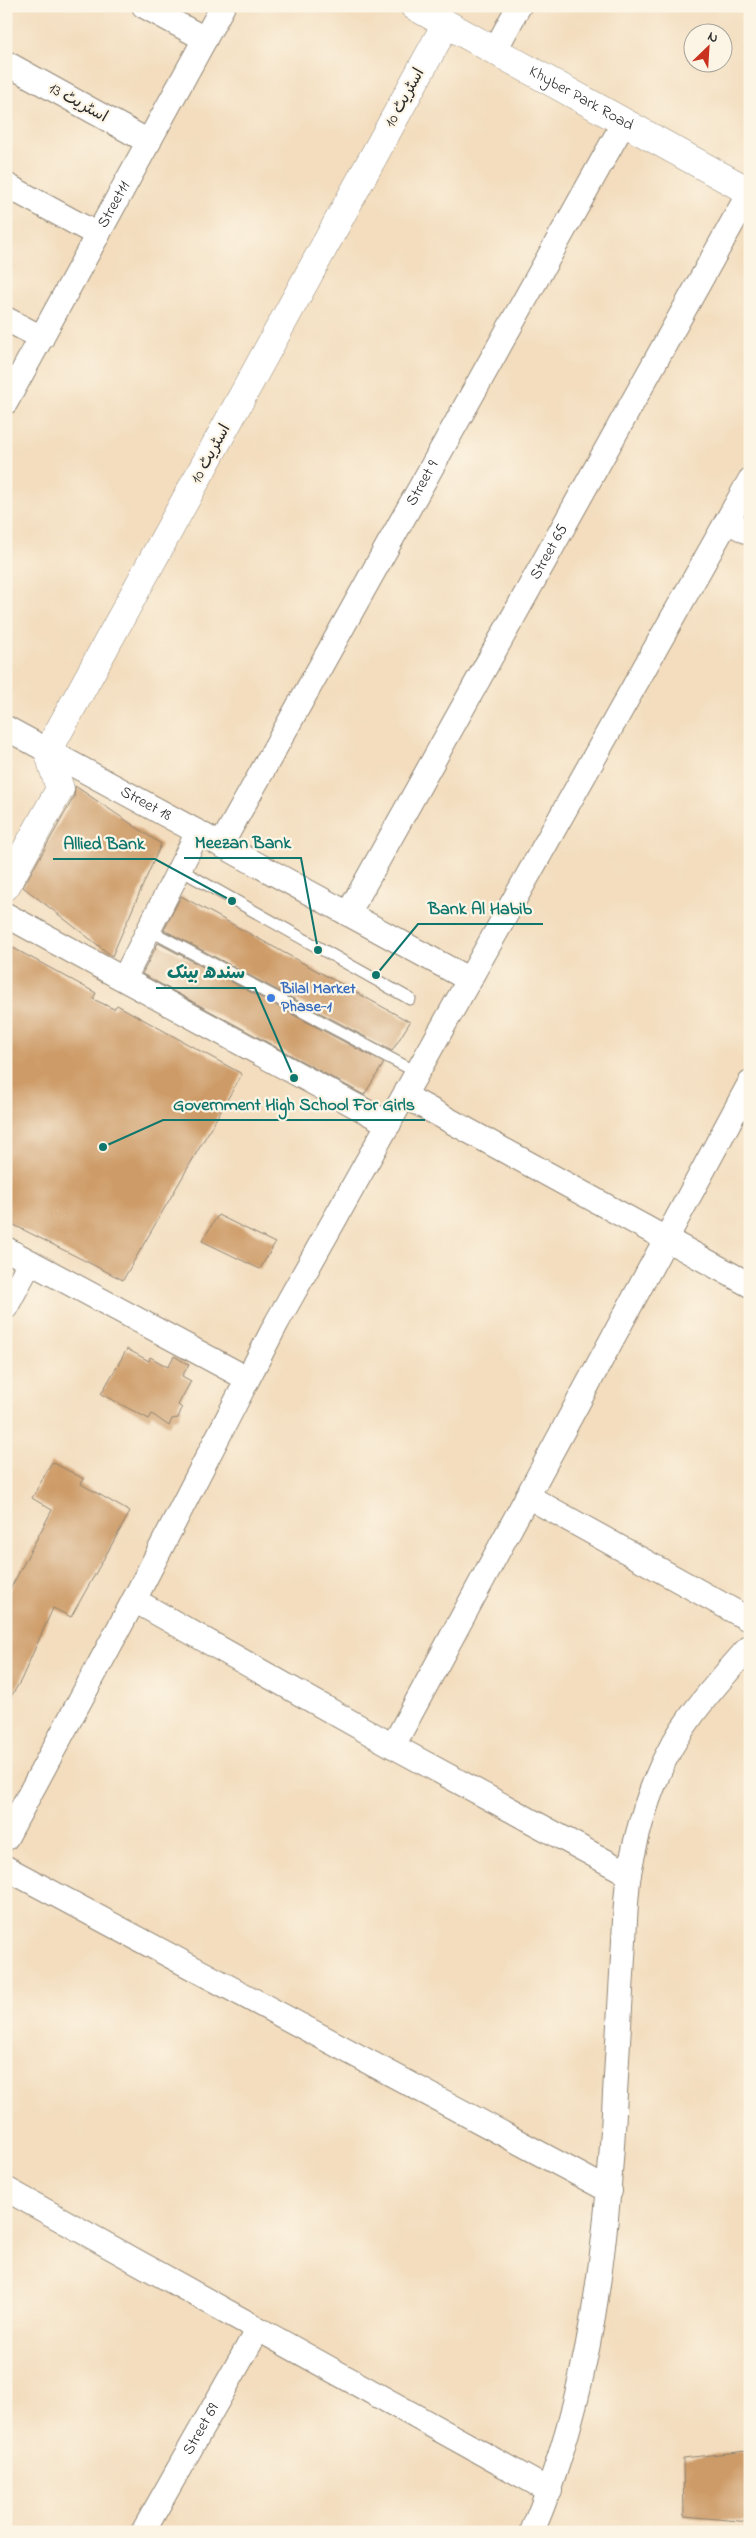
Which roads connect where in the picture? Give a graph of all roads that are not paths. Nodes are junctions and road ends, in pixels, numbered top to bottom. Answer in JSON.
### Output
{"nodes":[{"id":1,"x":144,"y":6,"type":"edge"},
{"id":2,"x":223,"y":6,"type":"edge"},
{"id":3,"x":414,"y":6,"type":"edge"},
{"id":4,"x":519,"y":6,"type":"edge"},
{"id":5,"x":446,"y":24,"type":"junction"},
{"id":6,"x":205,"y":40,"type":"junction"},
{"id":7,"x":495,"y":50,"type":"junction"},
{"id":8,"x":6,"y":64,"type":"edge"},
{"id":9,"x":624,"y":122,"type":"junction"},
{"id":10,"x":149,"y":142,"type":"junction"},
{"id":11,"x":6,"y":185,"type":"edge"},
{"id":12,"x":750,"y":191,"type":"edge"},
{"id":13,"x":98,"y":235,"type":"junction"},
{"id":14,"x":6,"y":319,"type":"edge"},
{"id":15,"x":42,"y":338,"type":"junction"},
{"id":16,"x":6,"y":402,"type":"edge"},
{"id":17,"x":750,"y":480,"type":"edge"},
{"id":18,"x":727,"y":521,"type":"junction"},
{"id":19,"x":750,"y":533,"type":"edge"},
{"id":20,"x":6,"y":728,"type":"edge"},
{"id":21,"x":48,"y":751,"type":"junction"},
{"id":22,"x":198,"y":832,"type":"junction"},
{"id":23,"x":221,"y":845,"type":"junction"},
{"id":24,"x":179,"y":869,"type":"junction"},
{"id":25,"x":6,"y":886,"type":"edge"},
{"id":26,"x":348,"y":914,"type":"junction"},
{"id":27,"x":6,"y":915,"type":"edge"},
{"id":28,"x":149,"y":930,"type":"junction"},
{"id":29,"x":124,"y":979,"type":"junction"},
{"id":30,"x":470,"y":980,"type":"junction"},
{"id":31,"x":410,"y":999,"type":"dead end"},
{"id":32,"x":418,"y":1073,"type":"junction"},
{"id":33,"x":750,"y":1083,"type":"edge"},
{"id":34,"x":405,"y":1096,"type":"junction"},
{"id":35,"x":389,"y":1124,"type":"junction"},
{"id":36,"x":665,"y":1240,"type":"junction"},
{"id":37,"x":6,"y":1249,"type":"edge"},
{"id":38,"x":30,"y":1262,"type":"junction"},
{"id":39,"x":750,"y":1285,"type":"edge"},
{"id":40,"x":6,"y":1307,"type":"edge"},
{"id":41,"x":246,"y":1378,"type":"junction"},
{"id":42,"x":527,"y":1496,"type":"junction"},
{"id":43,"x":134,"y":1600,"type":"junction"},
{"id":44,"x":750,"y":1620,"type":"edge"},
{"id":45,"x":750,"y":1646,"type":"edge"},
{"id":46,"x":392,"y":1746,"type":"junction"},
{"id":47,"x":6,"y":1838,"type":"edge"},
{"id":48,"x":6,"y":1868,"type":"edge"},
{"id":49,"x":629,"y":1874,"type":"junction"},
{"id":50,"x":6,"y":2189,"type":"edge"},
{"id":51,"x":610,"y":2191,"type":"junction"},
{"id":52,"x":258,"y":2329,"type":"junction"},
{"id":53,"x":550,"y":2492,"type":"junction"},
{"id":54,"x":143,"y":2532,"type":"edge"},
{"id":55,"x":532,"y":2532,"type":"edge"}],
"edges":[{"from":1,"to":6,"type":"street"},
{"from":2,"to":6,"type":"street","name":"Street11"},
{"from":3,"to":5,"type":"street","name":"Khyber Park Road"},
{"from":4,"to":7,"type":"street"},
{"from":5,"to":7,"type":"street","name":"Khyber Park Road"},
{"from":5,"to":21,"type":"street","name":"اسٹریٹ 10"},
{"from":6,"to":10,"type":"street","name":"Street11"},
{"from":7,"to":9,"type":"street","name":"Khyber Park Road"},
{"from":8,"to":10,"type":"street","name":"اسٹریٹ 13"},
{"from":9,"to":12,"type":"street","name":"Khyber Park Road"},
{"from":9,"to":23,"type":"street","name":"Street 9"},
{"from":10,"to":13,"type":"street","name":"Street11"},
{"from":11,"to":13,"type":"street"},
{"from":12,"to":26,"type":"street","name":"Street 65"},
{"from":13,"to":15,"type":"street","name":"Street11"},
{"from":14,"to":15,"type":"street"},
{"from":15,"to":16,"type":"street","name":"Street11"},
{"from":17,"to":18,"type":"street"},
{"from":18,"to":19,"type":"street"},
{"from":18,"to":30,"type":"street"},
{"from":20,"to":21,"type":"street","name":"Street 18"},
{"from":21,"to":22,"type":"street","name":"Street 18"},
{"from":21,"to":25,"type":"street"},
{"from":22,"to":23,"type":"street","name":"Street 18"},
{"from":22,"to":24,"type":"street"},
{"from":23,"to":26,"type":"street","name":"Street 18"},
{"from":24,"to":28,"type":"street"},
{"from":24,"to":31,"type":"lane"},
{"from":26,"to":30,"type":"street","name":"Street 18"},
{"from":27,"to":29,"type":"street"},
{"from":28,"to":29,"type":"street"},
{"from":28,"to":32,"type":"lane"},
{"from":29,"to":35,"type":"street"},
{"from":30,"to":32,"type":"street"},
{"from":32,"to":34,"type":"street"},
{"from":33,"to":36,"type":"street"},
{"from":34,"to":35,"type":"street"},
{"from":34,"to":36,"type":"street"},
{"from":35,"to":41,"type":"street"},
{"from":36,"to":39,"type":"street"},
{"from":36,"to":42,"type":"street"},
{"from":37,"to":38,"type":"street"},
{"from":38,"to":40,"type":"street"},
{"from":38,"to":41,"type":"street"},
{"from":41,"to":43,"type":"street"},
{"from":42,"to":44,"type":"street"},
{"from":42,"to":46,"type":"street"},
{"from":43,"to":46,"type":"street"},
{"from":43,"to":47,"type":"street"},
{"from":45,"to":49,"type":"street"},
{"from":46,"to":49,"type":"street"},
{"from":48,"to":51,"type":"street"},
{"from":49,"to":51,"type":"street"},
{"from":50,"to":52,"type":"street"},
{"from":51,"to":53,"type":"street"},
{"from":52,"to":53,"type":"street"},
{"from":52,"to":54,"type":"street","name":"Street 69"},
{"from":53,"to":55,"type":"street"}]}
